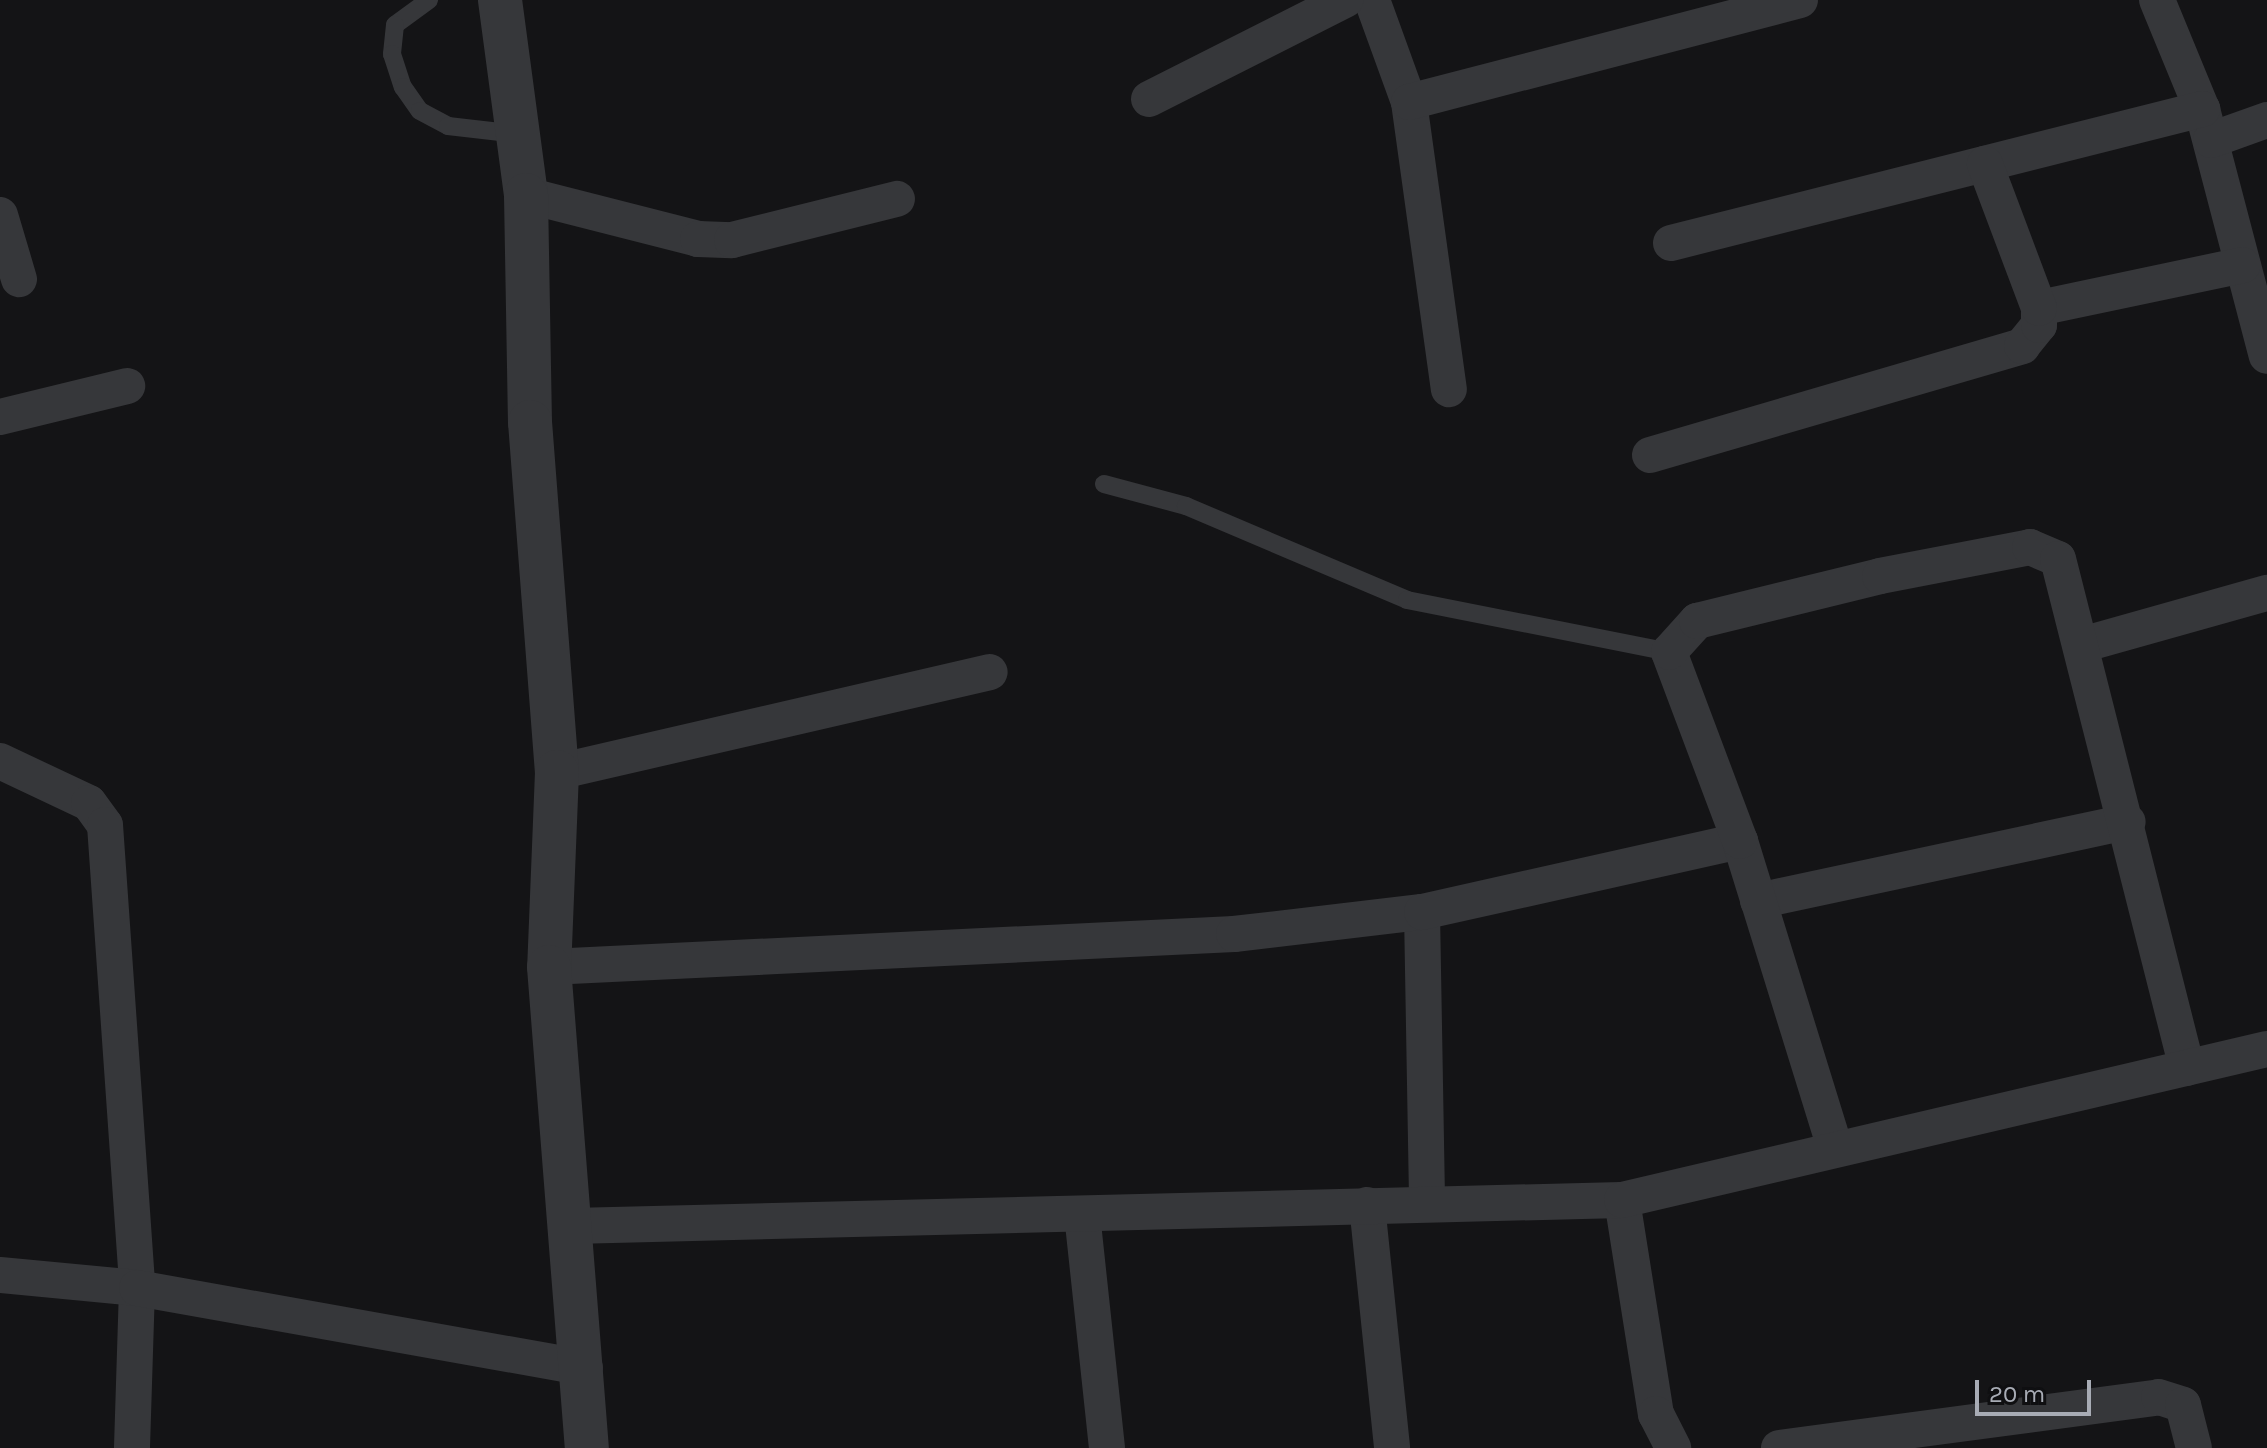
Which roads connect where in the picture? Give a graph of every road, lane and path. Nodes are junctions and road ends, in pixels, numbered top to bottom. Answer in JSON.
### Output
{"nodes":[{"id":1,"x":429,"y":0,"type":"edge"},
{"id":2,"x":500,"y":0,"type":"edge"},
{"id":3,"x":1345,"y":0,"type":"edge"},
{"id":4,"x":1372,"y":0,"type":"edge"},
{"id":5,"x":1800,"y":0,"type":"edge"},
{"id":6,"x":2157,"y":0,"type":"edge"},
{"id":7,"x":1149,"y":99,"type":"dead end"},
{"id":8,"x":1409,"y":102,"type":"junction"},
{"id":9,"x":2267,"y":120,"type":"edge"},
{"id":10,"x":2207,"y":125,"type":"junction"},
{"id":11,"x":517,"y":134,"type":"junction"},
{"id":12,"x":1985,"y":164,"type":"junction"},
{"id":13,"x":526,"y":195,"type":"junction"},
{"id":14,"x":897,"y":199,"type":"dead end"},
{"id":15,"x":0,"y":215,"type":"edge"},
{"id":16,"x":1671,"y":243,"type":"dead end"},
{"id":17,"x":2243,"y":265,"type":"junction"},
{"id":18,"x":19,"y":279,"type":"dead end"},
{"id":19,"x":2039,"y":308,"type":"junction"},
{"id":20,"x":2267,"y":356,"type":"edge"},
{"id":21,"x":127,"y":386,"type":"dead end"},
{"id":22,"x":1449,"y":389,"type":"dead end"},
{"id":23,"x":0,"y":417,"type":"edge"},
{"id":24,"x":1650,"y":455,"type":"dead end"},
{"id":25,"x":1104,"y":484,"type":"dead end"},
{"id":26,"x":2267,"y":593,"type":"edge"},
{"id":27,"x":2085,"y":644,"type":"junction"},
{"id":28,"x":1669,"y":652,"type":"junction"},
{"id":29,"x":990,"y":672,"type":"dead end"},
{"id":30,"x":0,"y":761,"type":"edge"},
{"id":31,"x":557,"y":772,"type":"junction"},
{"id":32,"x":2128,"y":822,"type":"junction"},
{"id":33,"x":1740,"y":841,"type":"junction"},
{"id":34,"x":1758,"y":901,"type":"junction"},
{"id":35,"x":1422,"y":912,"type":"junction"},
{"id":36,"x":549,"y":967,"type":"junction"},
{"id":37,"x":2267,"y":1049,"type":"edge"},
{"id":38,"x":2187,"y":1068,"type":"junction"},
{"id":39,"x":1835,"y":1148,"type":"junction"},
{"id":40,"x":1622,"y":1200,"type":"junction"},
{"id":41,"x":1427,"y":1203,"type":"junction"},
{"id":42,"x":1367,"y":1205,"type":"junction"},
{"id":43,"x":1082,"y":1214,"type":"junction"},
{"id":44,"x":572,"y":1226,"type":"junction"},
{"id":45,"x":0,"y":1275,"type":"edge"},
{"id":46,"x":137,"y":1288,"type":"junction"},
{"id":47,"x":585,"y":1368,"type":"junction"},
{"id":48,"x":1922,"y":1438,"type":"edge"},
{"id":49,"x":132,"y":1448,"type":"edge"},
{"id":50,"x":587,"y":1448,"type":"edge"},
{"id":51,"x":1107,"y":1448,"type":"edge"},
{"id":52,"x":1392,"y":1448,"type":"edge"},
{"id":53,"x":1673,"y":1448,"type":"edge"},
{"id":54,"x":1779,"y":1448,"type":"edge"},
{"id":55,"x":2194,"y":1448,"type":"edge"}],
"edges":[{"from":1,"to":11,"type":"lane"},
{"from":2,"to":11,"type":"street"},
{"from":3,"to":7,"type":"street"},
{"from":4,"to":8,"type":"street"},
{"from":5,"to":8,"type":"street"},
{"from":6,"to":10,"type":"street"},
{"from":8,"to":22,"type":"street"},
{"from":9,"to":10,"type":"street"},
{"from":10,"to":12,"type":"street"},
{"from":10,"to":17,"type":"street"},
{"from":11,"to":13,"type":"street"},
{"from":12,"to":16,"type":"street"},
{"from":12,"to":19,"type":"street"},
{"from":13,"to":14,"type":"street"},
{"from":13,"to":31,"type":"street"},
{"from":15,"to":18,"type":"street"},
{"from":17,"to":19,"type":"street"},
{"from":17,"to":20,"type":"street"},
{"from":19,"to":24,"type":"street"},
{"from":21,"to":23,"type":"street"},
{"from":25,"to":28,"type":"lane"},
{"from":26,"to":27,"type":"street"},
{"from":27,"to":28,"type":"street"},
{"from":27,"to":32,"type":"street"},
{"from":28,"to":33,"type":"street"},
{"from":29,"to":31,"type":"street"},
{"from":30,"to":46,"type":"street"},
{"from":31,"to":36,"type":"street"},
{"from":32,"to":34,"type":"street"},
{"from":32,"to":38,"type":"street"},
{"from":33,"to":34,"type":"street"},
{"from":33,"to":35,"type":"street"},
{"from":34,"to":39,"type":"street"},
{"from":35,"to":36,"type":"street"},
{"from":35,"to":41,"type":"street"},
{"from":36,"to":44,"type":"street"},
{"from":37,"to":38,"type":"street"},
{"from":38,"to":39,"type":"street"},
{"from":39,"to":40,"type":"street"},
{"from":40,"to":41,"type":"street"},
{"from":40,"to":53,"type":"street"},
{"from":41,"to":42,"type":"street"},
{"from":42,"to":43,"type":"street"},
{"from":42,"to":52,"type":"street"},
{"from":43,"to":44,"type":"street"},
{"from":43,"to":51,"type":"street"},
{"from":44,"to":47,"type":"street"},
{"from":45,"to":46,"type":"street"},
{"from":46,"to":47,"type":"street"},
{"from":46,"to":49,"type":"street"},
{"from":47,"to":50,"type":"street"},
{"from":48,"to":54,"type":"street"},
{"from":48,"to":55,"type":"street"}]}
